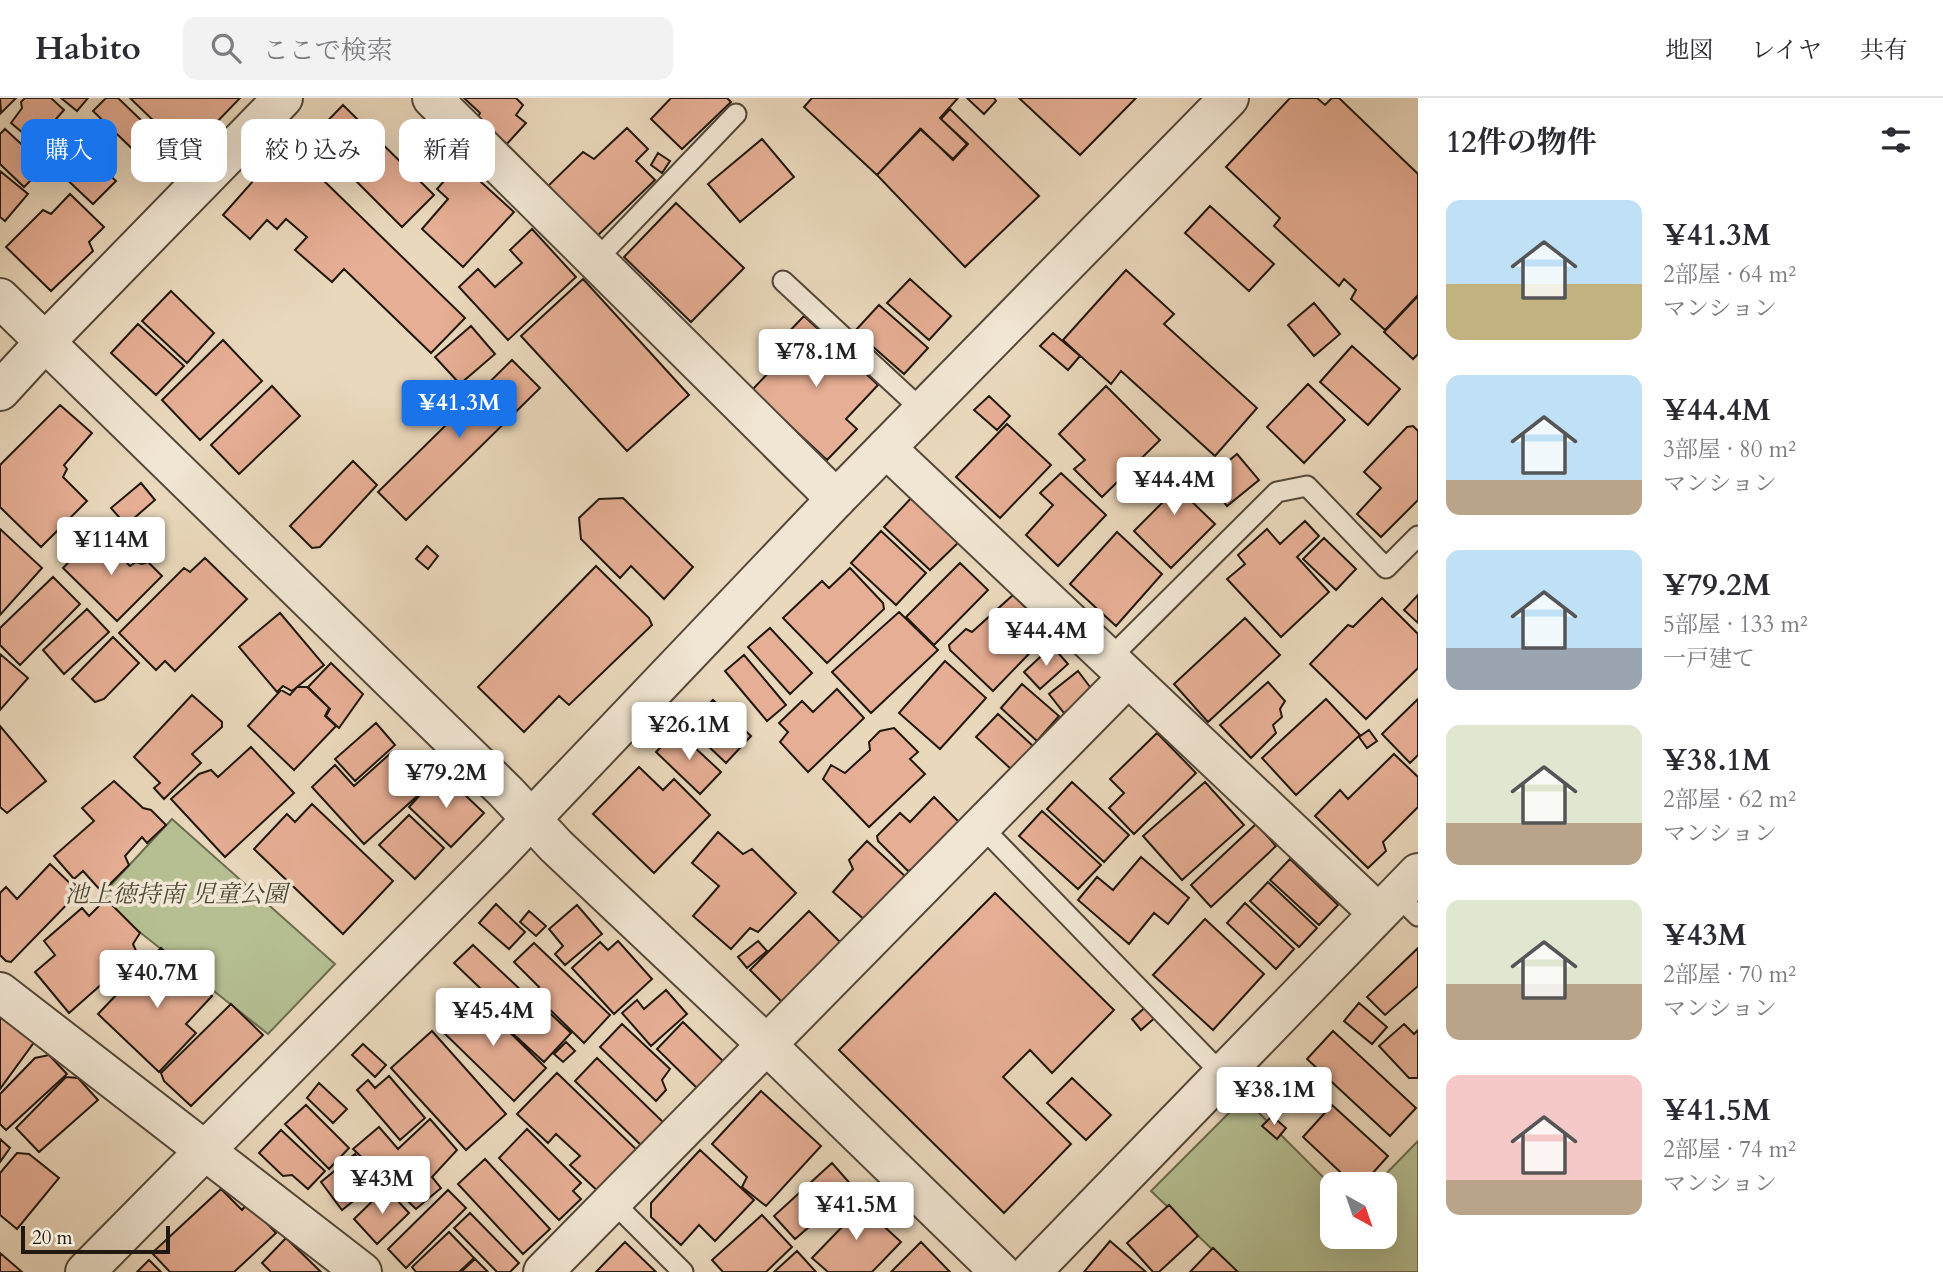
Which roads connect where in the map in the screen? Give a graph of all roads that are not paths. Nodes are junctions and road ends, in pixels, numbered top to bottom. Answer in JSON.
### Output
{"nodes":[{"id":1,"x":283,"y":98,"type":"edge"},
{"id":2,"x":432,"y":98,"type":"edge"},
{"id":3,"x":1229,"y":98,"type":"edge"},
{"id":4,"x":736,"y":114,"type":"dead end"},
{"id":5,"x":596,"y":260,"type":"junction"},
{"id":6,"x":783,"y":281,"type":"dead end"},
{"id":7,"x":0,"y":298,"type":"edge"},
{"id":8,"x":45,"y":342,"type":"junction"},
{"id":9,"x":0,"y":391,"type":"edge"},
{"id":10,"x":923,"y":411,"type":"junction"},
{"id":11,"x":887,"y":448,"type":"junction"},
{"id":12,"x":836,"y":499,"type":"junction"},
{"id":13,"x":1418,"y":536,"type":"edge"},
{"id":14,"x":1119,"y":668,"type":"junction"},
{"id":15,"x":531,"y":819,"type":"junction"},
{"id":16,"x":981,"y":826,"type":"junction"},
{"id":17,"x":1403,"y":899,"type":"edge"},
{"id":18,"x":0,"y":992,"type":"edge"},
{"id":19,"x":766,"y":1044,"type":"junction"},
{"id":20,"x":1222,"y":1074,"type":"junction"},
{"id":21,"x":205,"y":1151,"type":"junction"},
{"id":22,"x":612,"y":1202,"type":"junction"},
{"id":23,"x":85,"y":1272,"type":"edge"},
{"id":24,"x":362,"y":1272,"type":"edge"},
{"id":25,"x":542,"y":1272,"type":"edge"},
{"id":26,"x":683,"y":1272,"type":"edge"},
{"id":27,"x":1000,"y":1272,"type":"edge"},
{"id":28,"x":1031,"y":1272,"type":"edge"}],
"edges":[{"from":1,"to":8,"type":"street"},
{"from":2,"to":5,"type":"street"},
{"from":3,"to":10,"type":"street"},
{"from":4,"to":5,"type":"lane"},
{"from":5,"to":12,"type":"street"},
{"from":6,"to":10,"type":"lane"},
{"from":7,"to":8,"type":"street"},
{"from":8,"to":9,"type":"street"},
{"from":8,"to":15,"type":"street"},
{"from":10,"to":11,"type":"street"},
{"from":11,"to":12,"type":"street"},
{"from":11,"to":14,"type":"street"},
{"from":12,"to":15,"type":"street"},
{"from":13,"to":14,"type":"lane"},
{"from":14,"to":16,"type":"street"},
{"from":14,"to":17,"type":"street"},
{"from":15,"to":19,"type":"street"},
{"from":15,"to":21,"type":"street"},
{"from":16,"to":19,"type":"street"},
{"from":16,"to":20,"type":"lane"},
{"from":17,"to":20,"type":"street"},
{"from":18,"to":21,"type":"street"},
{"from":19,"to":22,"type":"street"},
{"from":19,"to":27,"type":"street"},
{"from":20,"to":28,"type":"street"},
{"from":21,"to":23,"type":"street"},
{"from":21,"to":24,"type":"street"},
{"from":22,"to":25,"type":"street"},
{"from":22,"to":26,"type":"lane"}]}
